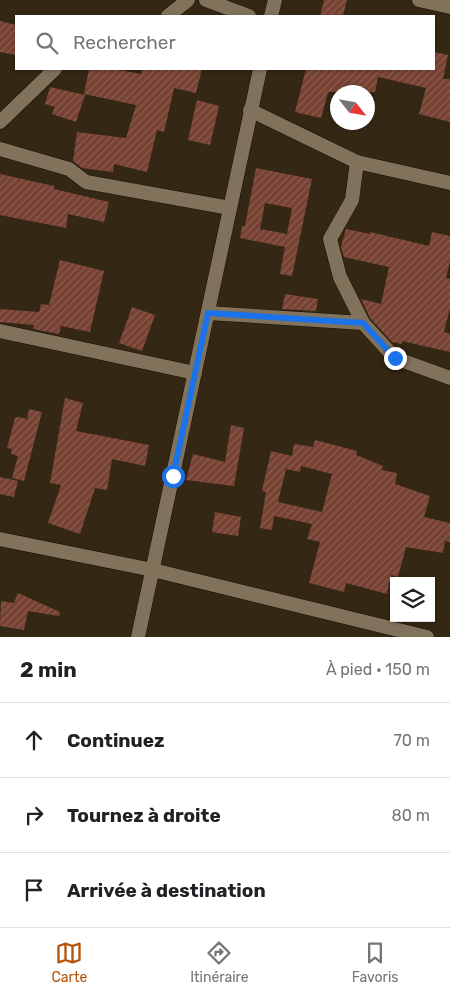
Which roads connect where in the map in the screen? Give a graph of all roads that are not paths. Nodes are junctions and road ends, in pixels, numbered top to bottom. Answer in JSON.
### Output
{"nodes":[{"id":1,"x":188,"y":0,"type":"edge"},
{"id":2,"x":206,"y":0,"type":"edge"},
{"id":3,"x":275,"y":0,"type":"edge"},
{"id":4,"x":419,"y":0,"type":"edge"},
{"id":5,"x":450,"y":7,"type":"edge"},
{"id":6,"x":169,"y":15,"type":"edge"},
{"id":7,"x":246,"y":15,"type":"edge"},
{"id":8,"x":271,"y":15,"type":"edge"},
{"id":9,"x":54,"y":70,"type":"edge"},
{"id":10,"x":260,"y":70,"type":"edge"},
{"id":11,"x":250,"y":110,"type":"junction"},
{"id":12,"x":0,"y":122,"type":"edge"},
{"id":13,"x":0,"y":150,"type":"edge"},
{"id":14,"x":357,"y":162,"type":"junction"},
{"id":15,"x":450,"y":182,"type":"edge"},
{"id":16,"x":230,"y":208,"type":"junction"},
{"id":17,"x":208,"y":313,"type":"junction"},
{"id":18,"x":363,"y":323,"type":"junction"},
{"id":19,"x":0,"y":331,"type":"edge"},
{"id":20,"x":195,"y":373,"type":"junction"},
{"id":21,"x":450,"y":378,"type":"edge"},
{"id":22,"x":0,"y":538,"type":"edge"},
{"id":23,"x":153,"y":570,"type":"junction"},
{"id":24,"x":138,"y":637,"type":"edge"},
{"id":25,"x":427,"y":637,"type":"edge"}],
"edges":[{"from":1,"to":6,"type":"street"},
{"from":2,"to":7,"type":"street"},
{"from":3,"to":8,"type":"street"},
{"from":4,"to":5,"type":"street"},
{"from":9,"to":12,"type":"street"},
{"from":10,"to":11,"type":"street"},
{"from":11,"to":14,"type":"street"},
{"from":11,"to":16,"type":"street"},
{"from":13,"to":16,"type":"street"},
{"from":14,"to":15,"type":"street"},
{"from":14,"to":18,"type":"street"},
{"from":16,"to":17,"type":"street"},
{"from":17,"to":18,"type":"street"},
{"from":17,"to":20,"type":"street"},
{"from":18,"to":21,"type":"street"},
{"from":19,"to":20,"type":"street"},
{"from":20,"to":23,"type":"street"},
{"from":22,"to":23,"type":"street"},
{"from":23,"to":24,"type":"street"},
{"from":23,"to":25,"type":"street"}]}
